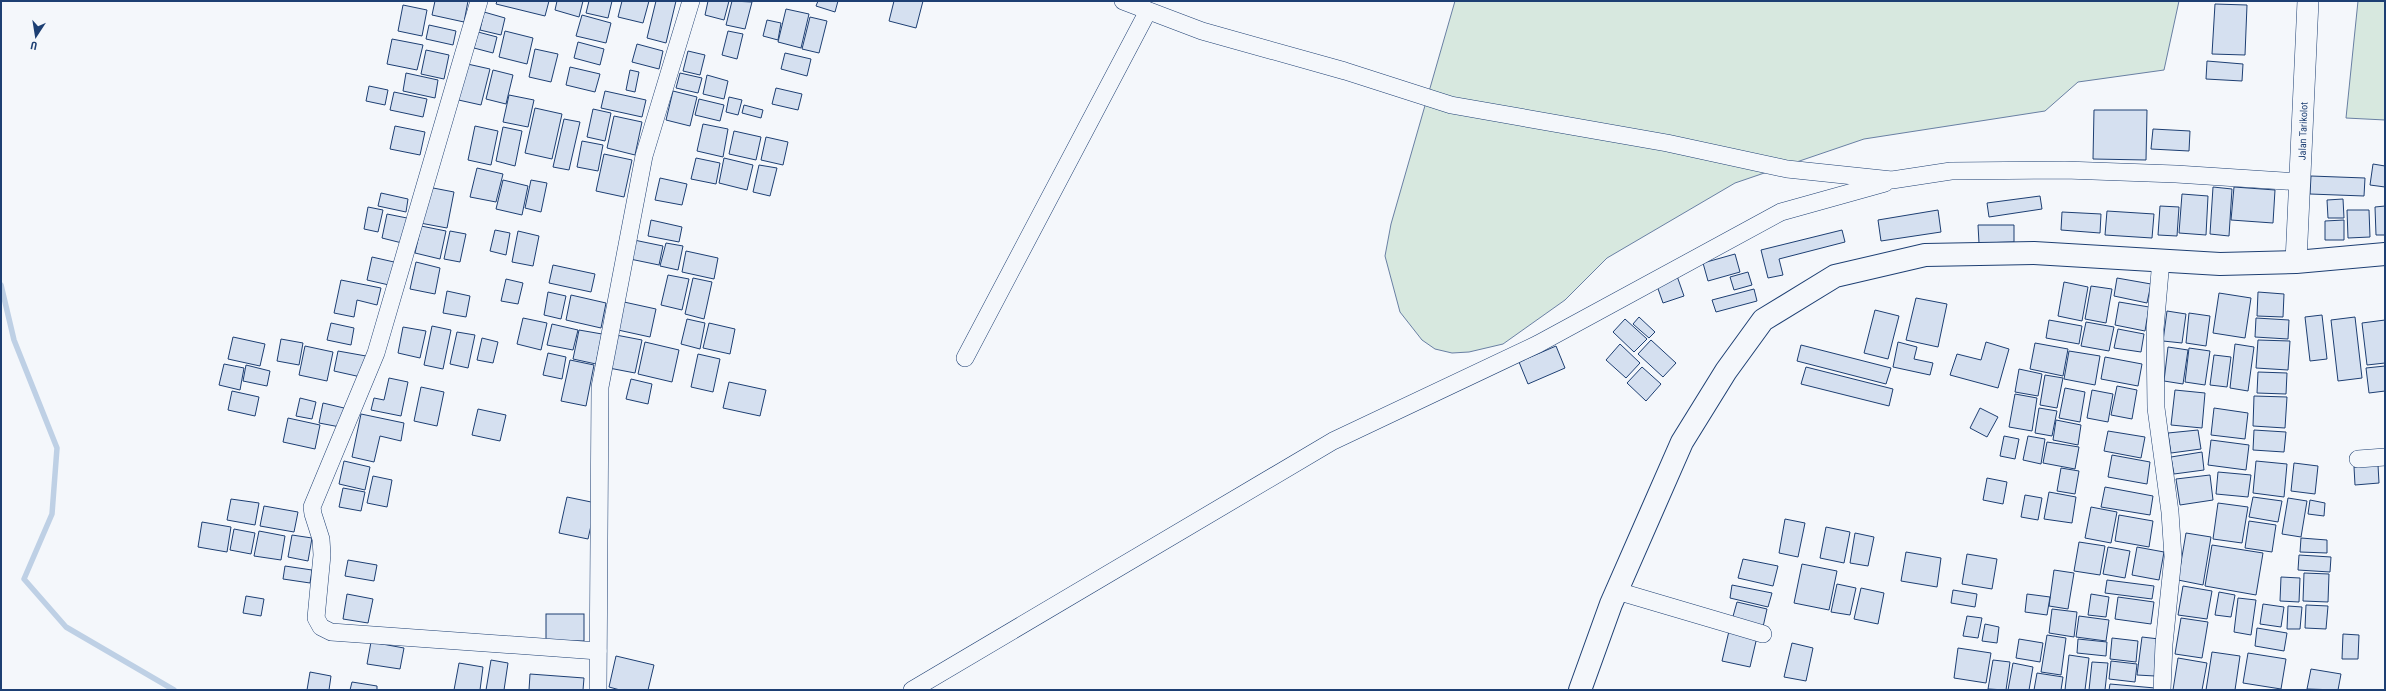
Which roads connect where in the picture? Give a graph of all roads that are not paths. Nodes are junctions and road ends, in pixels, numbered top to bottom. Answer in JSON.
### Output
{"nodes":[{"id":1,"x":480,"y":1,"type":"edge"},
{"id":2,"x":691,"y":1,"type":"edge"},
{"id":3,"x":1123,"y":1,"type":"edge"},
{"id":4,"x":2308,"y":1,"type":"edge"},
{"id":5,"x":1148,"y":11,"type":"junction"},
{"id":6,"x":1892,"y":180,"type":"junction"},
{"id":7,"x":2300,"y":182,"type":"junction"},
{"id":8,"x":2385,"y":254,"type":"edge"},
{"id":9,"x":2161,"y":260,"type":"junction"},
{"id":10,"x":2296,"y":262,"type":"junction"},
{"id":11,"x":965,"y":358,"type":"dead end"},
{"id":12,"x":2385,"y":457,"type":"edge"},
{"id":13,"x":2358,"y":459,"type":"dead end"},
{"id":14,"x":1617,"y":591,"type":"junction"},
{"id":15,"x":1763,"y":634,"type":"dead end"},
{"id":16,"x":598,"y":651,"type":"junction"},
{"id":17,"x":598,"y":690,"type":"edge"},
{"id":18,"x":912,"y":690,"type":"edge"},
{"id":19,"x":1580,"y":690,"type":"edge"},
{"id":20,"x":2162,"y":690,"type":"edge"}],
"edges":[{"from":1,"to":16,"type":"street"},
{"from":2,"to":16,"type":"street"},
{"from":3,"to":5,"type":"street"},
{"from":4,"to":7,"type":"street","name":"Jalan Tarikolot"},
{"from":5,"to":6,"type":"street"},
{"from":5,"to":11,"type":"street"},
{"from":6,"to":7,"type":"street"},
{"from":6,"to":18,"type":"street"},
{"from":7,"to":10,"type":"street","name":"Jalan Tarikolot"},
{"from":8,"to":10,"type":"highway"},
{"from":9,"to":10,"type":"highway"},
{"from":9,"to":14,"type":"highway"},
{"from":9,"to":20,"type":"street"},
{"from":12,"to":13,"type":"street"},
{"from":14,"to":15,"type":"street"},
{"from":14,"to":19,"type":"highway"},
{"from":16,"to":17,"type":"street"}]}
